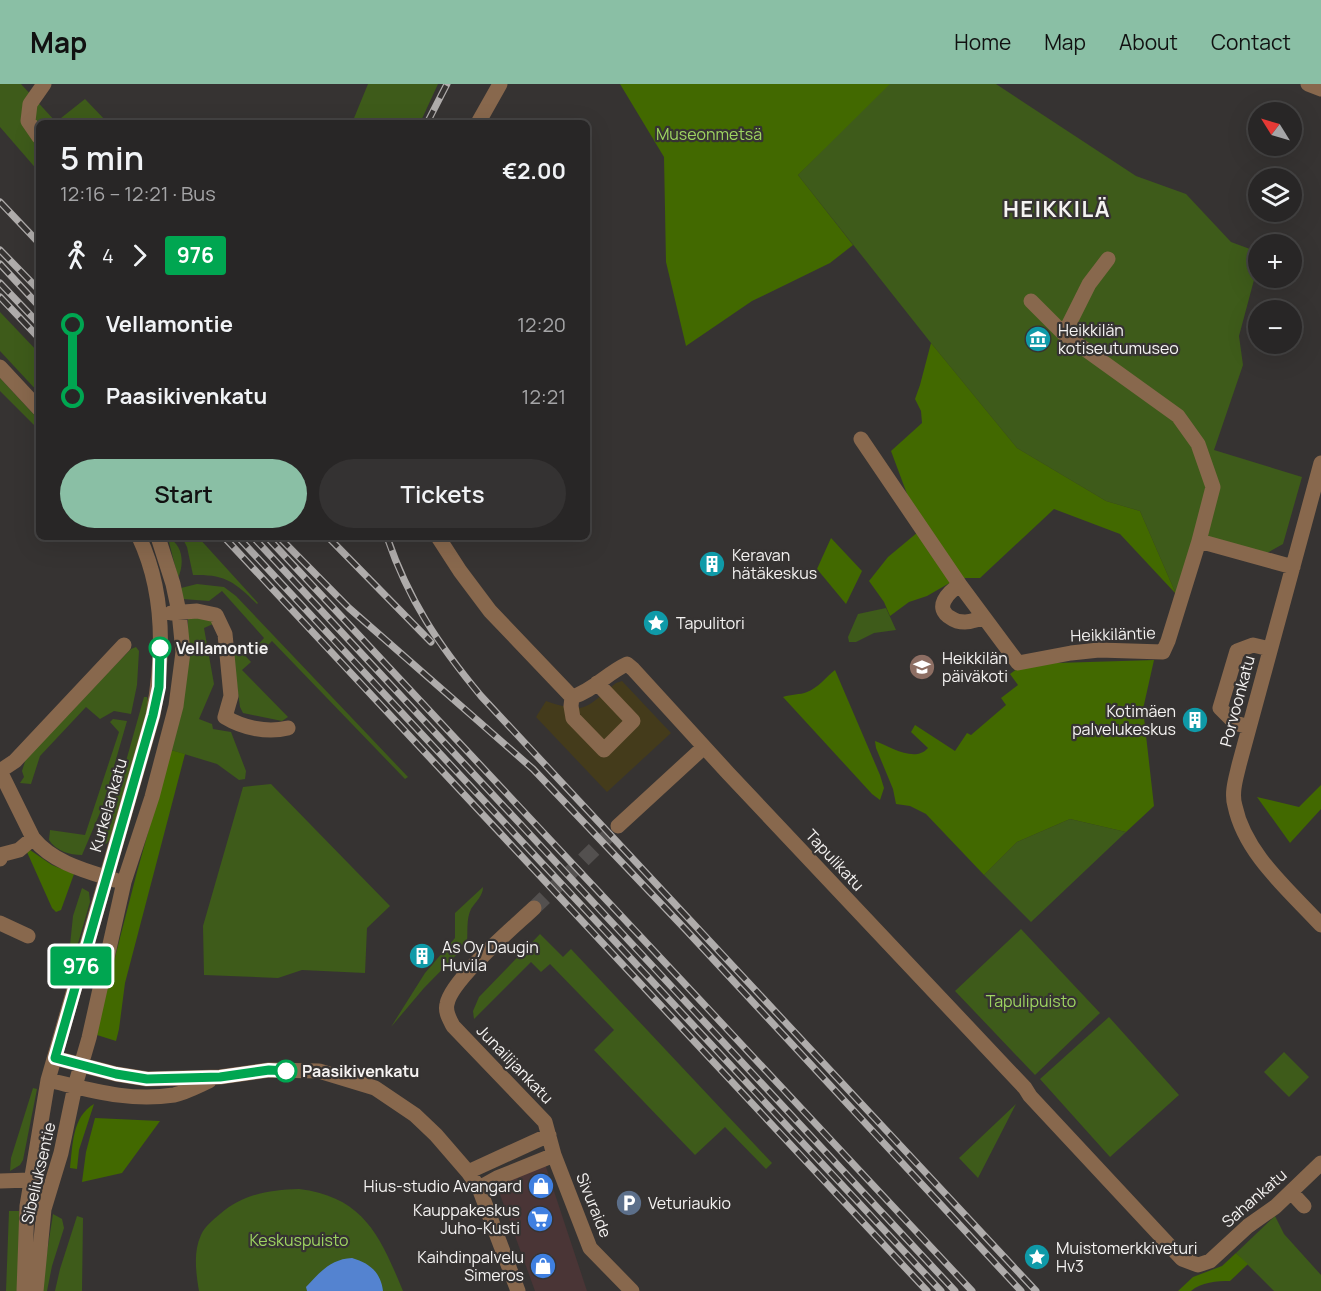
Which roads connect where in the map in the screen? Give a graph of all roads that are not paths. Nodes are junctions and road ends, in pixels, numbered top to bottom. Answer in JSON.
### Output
{"nodes":[{"id":1,"x":44,"y":84,"type":"edge"},
{"id":2,"x":500,"y":84,"type":"edge"},
{"id":3,"x":1308,"y":84,"type":"edge"},
{"id":4,"x":1321,"y":89,"type":"edge"},
{"id":5,"x":480,"y":120,"type":"edge"},
{"id":6,"x":36,"y":132,"type":"edge"},
{"id":7,"x":1108,"y":259,"type":"dead end"},
{"id":8,"x":1031,"y":302,"type":"dead end"},
{"id":9,"x":1064,"y":334,"type":"junction"},
{"id":10,"x":0,"y":367,"type":"edge"},
{"id":11,"x":36,"y":406,"type":"edge"},
{"id":12,"x":861,"y":439,"type":"dead end"},
{"id":13,"x":1321,"y":463,"type":"edge"},
{"id":14,"x":140,"y":540,"type":"edge"},
{"id":15,"x":159,"y":540,"type":"edge"},
{"id":16,"x":440,"y":540,"type":"edge"},
{"id":17,"x":1199,"y":541,"type":"junction"},
{"id":18,"x":1293,"y":567,"type":"junction"},
{"id":19,"x":960,"y":585,"type":"junction"},
{"id":20,"x":179,"y":612,"type":"junction"},
{"id":21,"x":159,"y":614,"type":"junction"},
{"id":22,"x":984,"y":618,"type":"junction"},
{"id":23,"x":124,"y":645,"type":"dead end"},
{"id":24,"x":1270,"y":649,"type":"junction"},
{"id":25,"x":597,"y":683,"type":"junction"},
{"id":26,"x":572,"y":697,"type":"junction"},
{"id":27,"x":1249,"y":727,"type":"junction"},
{"id":28,"x":288,"y":728,"type":"dead end"},
{"id":29,"x":704,"y":747,"type":"junction"},
{"id":30,"x":0,"y":771,"type":"edge"},
{"id":31,"x":618,"y":826,"type":"tunnel mouth"},
{"id":32,"x":33,"y":838,"type":"junction"},
{"id":33,"x":0,"y":859,"type":"edge"},
{"id":34,"x":106,"y":877,"type":"junction"},
{"id":35,"x":124,"y":882,"type":"junction"},
{"id":36,"x":534,"y":908,"type":"tunnel mouth"},
{"id":37,"x":0,"y":923,"type":"edge"},
{"id":38,"x":1321,"y":925,"type":"edge"},
{"id":39,"x":28,"y":936,"type":"dead end"},
{"id":40,"x":55,"y":1058,"type":"junction"},
{"id":41,"x":81,"y":1065,"type":"junction"},
{"id":42,"x":220,"y":1077,"type":"junction"},
{"id":43,"x":48,"y":1080,"type":"junction"},
{"id":44,"x":75,"y":1086,"type":"junction"},
{"id":45,"x":549,"y":1135,"type":"junction"},
{"id":46,"x":554,"y":1155,"type":"junction"},
{"id":47,"x":1321,"y":1163,"type":"edge"},
{"id":48,"x":468,"y":1172,"type":"junction"},
{"id":49,"x":30,"y":1180,"type":"junction"},
{"id":50,"x":0,"y":1181,"type":"edge"},
{"id":51,"x":479,"y":1188,"type":"junction"},
{"id":52,"x":1291,"y":1192,"type":"junction"},
{"id":53,"x":1304,"y":1206,"type":"dead end"},
{"id":54,"x":1210,"y":1261,"type":"joint"},
{"id":55,"x":24,"y":1291,"type":"edge"},
{"id":56,"x":36,"y":1291,"type":"edge"},
{"id":57,"x":518,"y":1291,"type":"edge"},
{"id":58,"x":632,"y":1291,"type":"edge"}],
"edges":[{"from":1,"to":6,"type":"street"},
{"from":2,"to":5,"type":"street"},
{"from":3,"to":4,"type":"street"},
{"from":7,"to":9,"type":"street"},
{"from":8,"to":9,"type":"street"},
{"from":9,"to":17,"type":"street"},
{"from":10,"to":11,"type":"street"},
{"from":12,"to":19,"type":"street","name":"Heikkiläntie"},
{"from":13,"to":18,"type":"street","name":"Porvoonkatu"},
{"from":14,"to":21,"type":"street","name":"Kurkelankatu"},
{"from":15,"to":20,"type":"street"},
{"from":16,"to":26,"type":"street"},
{"from":17,"to":18,"type":"street"},
{"from":17,"to":22,"type":"street","name":"Heikkiläntie"},
{"from":18,"to":24,"type":"street","name":"Porvoonkatu"},
{"from":19,"to":22,"type":"street","name":"Heikkiläntie"},
{"from":19,"to":22,"type":"street"},
{"from":20,"to":21,"type":"street"},
{"from":20,"to":28,"type":"street"},
{"from":20,"to":35,"type":"street"},
{"from":21,"to":34,"type":"street","name":"Kurkelankatu"},
{"from":23,"to":30,"type":"street"},
{"from":24,"to":27,"type":"street","name":"Porvoonkatu"},
{"from":24,"to":27,"type":"street"},
{"from":25,"to":26,"type":"street","name":"Tapulikatu"},
{"from":25,"to":26,"type":"street"},
{"from":25,"to":29,"type":"street","name":"Tapulikatu"},
{"from":27,"to":38,"type":"street","name":"Porvoonkatu"},
{"from":29,"to":31,"type":"street"},
{"from":29,"to":54,"type":"street","name":"Tapulikatu"},
{"from":30,"to":32,"type":"street"},
{"from":32,"to":33,"type":"street"},
{"from":32,"to":34,"type":"street"},
{"from":34,"to":35,"type":"street"},
{"from":34,"to":40,"type":"street","name":"Kurkelankatu"},
{"from":35,"to":41,"type":"street"},
{"from":36,"to":45,"type":"street","name":"Junailijankatu"},
{"from":37,"to":39,"type":"street"},
{"from":40,"to":41,"type":"street"},
{"from":40,"to":43,"type":"street","name":"Kurkelankatu"},
{"from":41,"to":42,"type":"street"},
{"from":41,"to":44,"type":"street","name":"Sibeliuksentie"},
{"from":42,"to":44,"type":"street"},
{"from":42,"to":48,"type":"street"},
{"from":43,"to":44,"type":"street"},
{"from":43,"to":49,"type":"street","name":"Sibeliuksentie"},
{"from":44,"to":56,"type":"street","name":"Sibeliuksentie"},
{"from":45,"to":46,"type":"street","name":"Junailijankatu"},
{"from":45,"to":48,"type":"street"},
{"from":46,"to":51,"type":"street"},
{"from":46,"to":58,"type":"street","name":"Sivuraide"},
{"from":47,"to":52,"type":"street","name":"Sahankatu"},
{"from":48,"to":51,"type":"street"},
{"from":49,"to":50,"type":"street"},
{"from":49,"to":55,"type":"street","name":"Sibeliuksentie"},
{"from":51,"to":57,"type":"street"},
{"from":52,"to":53,"type":"street"},
{"from":52,"to":54,"type":"street","name":"Sahankatu"}]}
